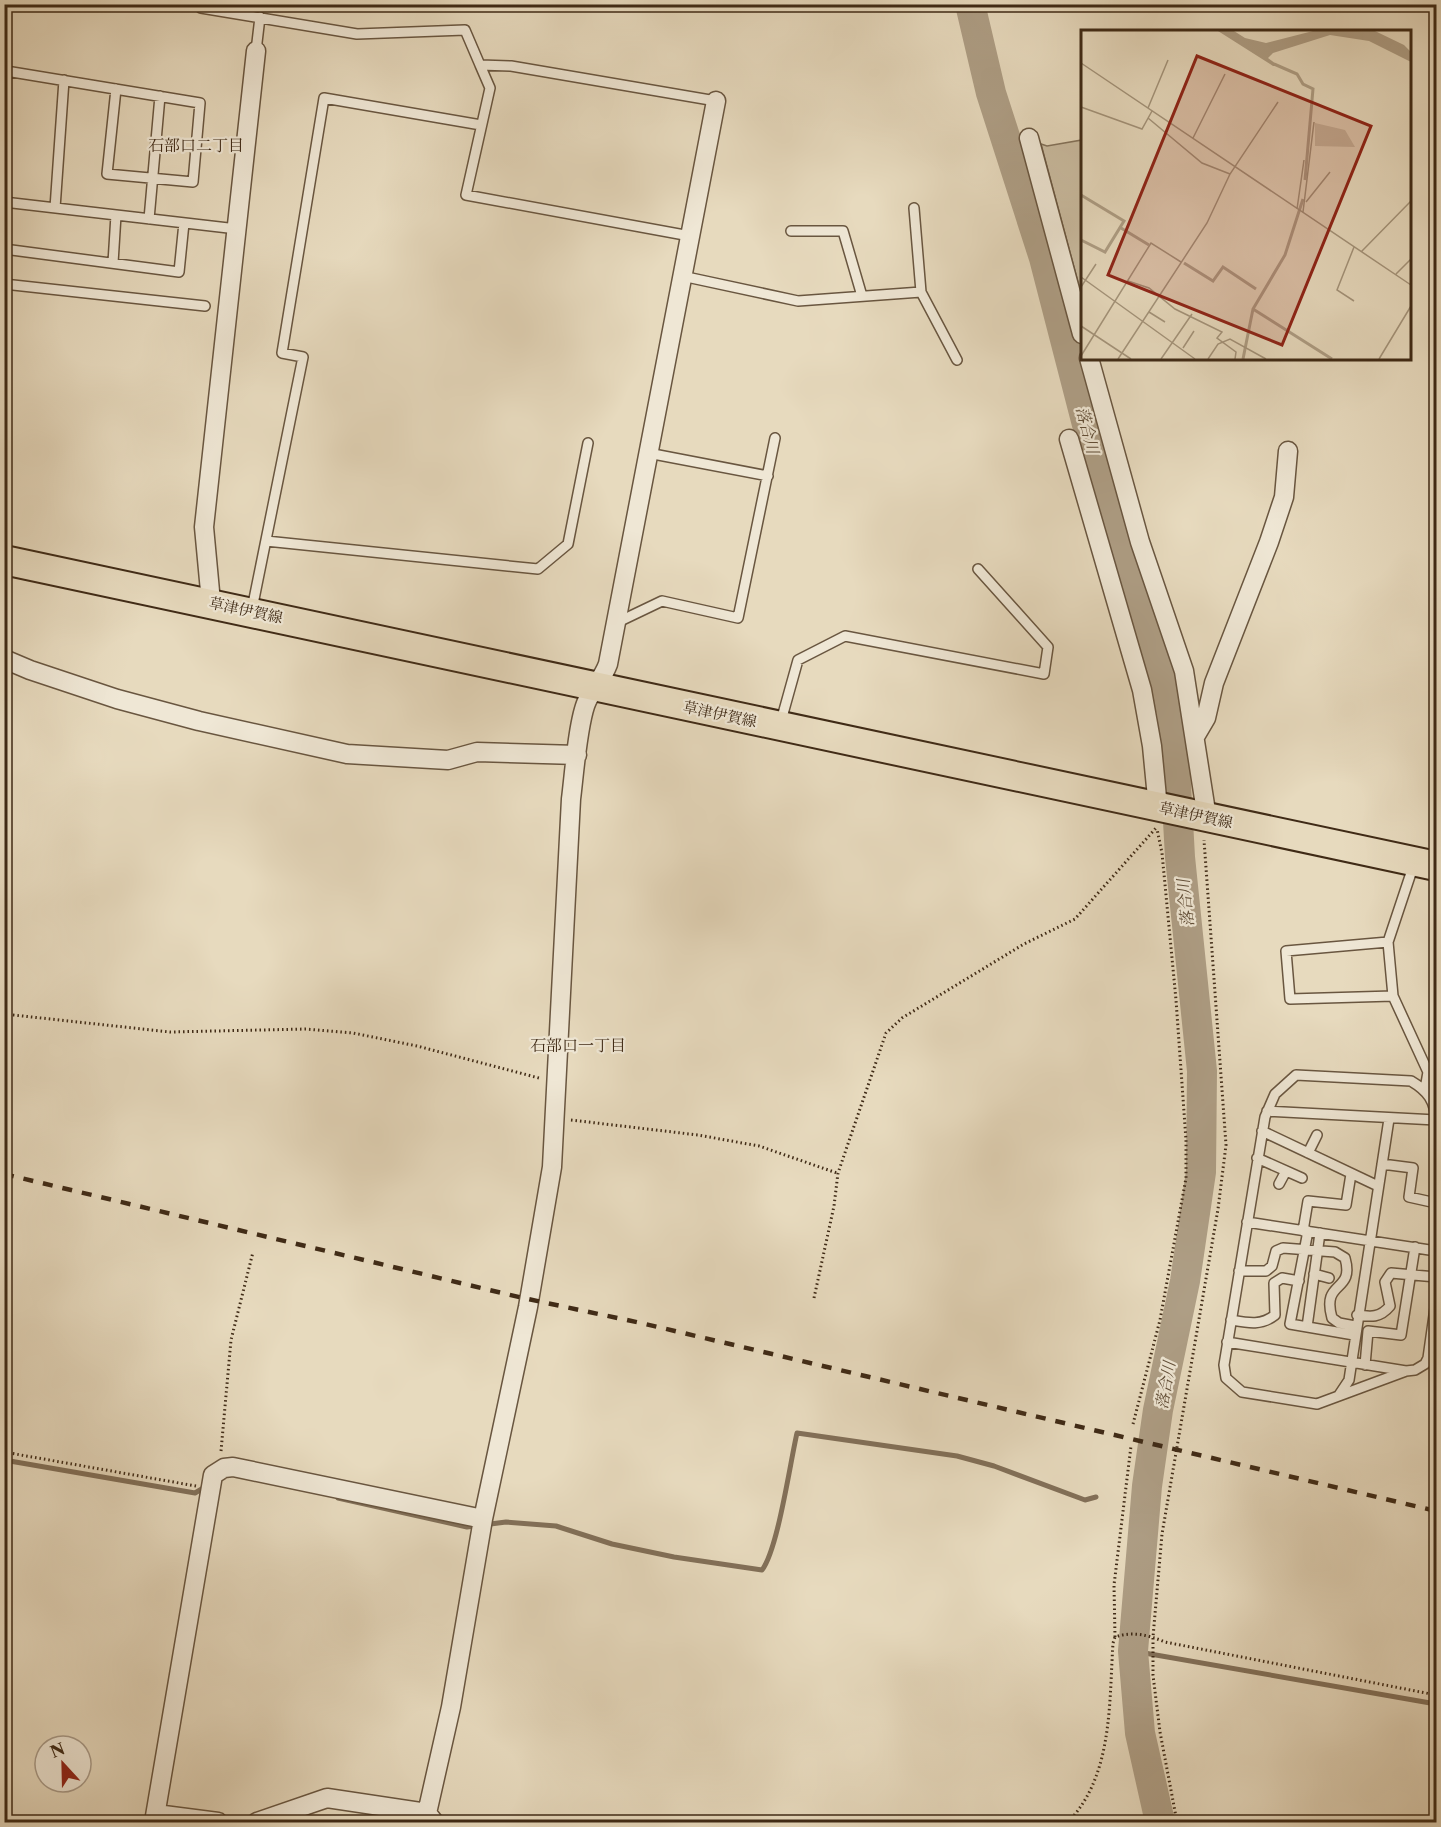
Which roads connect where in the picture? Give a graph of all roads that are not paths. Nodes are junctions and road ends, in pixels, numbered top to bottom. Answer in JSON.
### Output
{"nodes":[{"id":1,"x":201,"y":4,"type":"edge"},
{"id":2,"x":260,"y":17,"type":"junction"},
{"id":3,"x":256,"y":51,"type":"joint"},
{"id":4,"x":480,"y":65,"type":"junction"},
{"id":5,"x":64,"y":80,"type":"junction"},
{"id":6,"x":116,"y":89,"type":"junction"},
{"id":7,"x":160,"y":96,"type":"junction"},
{"id":8,"x":716,"y":101,"type":"joint"},
{"id":9,"x":481,"y":125,"type":"junction"},
{"id":10,"x":4,"y":137,"type":"edge"},
{"id":11,"x":1029,"y":138,"type":"dead end"},
{"id":12,"x":153,"y":178,"type":"junction"},
{"id":13,"x":4,"y":202,"type":"edge"},
{"id":14,"x":55,"y":208,"type":"junction"},
{"id":15,"x":914,"y":208,"type":"dead end"},
{"id":16,"x":116,"y":215,"type":"junction"},
{"id":17,"x":149,"y":219,"type":"junction"},
{"id":18,"x":184,"y":223,"type":"junction"},
{"id":19,"x":237,"y":229,"type":"junction"},
{"id":20,"x":791,"y":231,"type":"dead end"},
{"id":21,"x":690,"y":236,"type":"junction"},
{"id":22,"x":4,"y":249,"type":"edge"},
{"id":23,"x":113,"y":263,"type":"junction"},
{"id":24,"x":682,"y":276,"type":"junction"},
{"id":25,"x":4,"y":284,"type":"edge"},
{"id":26,"x":921,"y":292,"type":"junction"},
{"id":27,"x":862,"y":296,"type":"junction"},
{"id":28,"x":205,"y":306,"type":"dead end"},
{"id":29,"x":1081,"y":327,"type":"edge"},
{"id":30,"x":957,"y":360,"type":"dead end"},
{"id":31,"x":1090,"y":360,"type":"edge"},
{"id":32,"x":775,"y":438,"type":"dead end"},
{"id":33,"x":1069,"y":439,"type":"dead end"},
{"id":34,"x":588,"y":442,"type":"dead end"},
{"id":35,"x":1288,"y":451,"type":"dead end"},
{"id":36,"x":648,"y":453,"type":"junction"},
{"id":37,"x":768,"y":476,"type":"junction"},
{"id":38,"x":266,"y":541,"type":"junction"},
{"id":39,"x":4,"y":560,"type":"edge"},
{"id":40,"x":978,"y":569,"type":"dead end"},
{"id":41,"x":211,"y":602,"type":"junction"},
{"id":42,"x":252,"y":611,"type":"junction"},
{"id":43,"x":616,"y":623,"type":"junction"},
{"id":44,"x":4,"y":659,"type":"edge"},
{"id":45,"x":596,"y":687,"type":"junction"},
{"id":46,"x":780,"y":727,"type":"junction"},
{"id":47,"x":1196,"y":735,"type":"junction"},
{"id":48,"x":577,"y":755,"type":"junction"},
{"id":49,"x":1160,"y":815,"type":"junction"},
{"id":50,"x":1199,"y":816,"type":"junction"},
{"id":51,"x":1426,"y":864,"type":"edge"},
{"id":52,"x":1388,"y":942,"type":"junction"},
{"id":53,"x":1393,"y":996,"type":"junction"},
{"id":54,"x":1425,"y":1089,"type":"junction"},
{"id":55,"x":1268,"y":1111,"type":"junction"},
{"id":56,"x":1389,"y":1119,"type":"junction"},
{"id":57,"x":1437,"y":1120,"type":"edge"},
{"id":58,"x":1262,"y":1131,"type":"junction"},
{"id":59,"x":1317,"y":1136,"type":"dead end"},
{"id":60,"x":1308,"y":1153,"type":"junction"},
{"id":61,"x":1257,"y":1158,"type":"junction"},
{"id":62,"x":1382,"y":1164,"type":"junction"},
{"id":63,"x":1286,"y":1171,"type":"junction"},
{"id":64,"x":1351,"y":1174,"type":"junction"},
{"id":65,"x":1302,"y":1178,"type":"dead end"},
{"id":66,"x":1279,"y":1184,"type":"dead end"},
{"id":67,"x":1378,"y":1186,"type":"junction"},
{"id":68,"x":1437,"y":1203,"type":"edge"},
{"id":69,"x":1247,"y":1222,"type":"junction"},
{"id":70,"x":1306,"y":1231,"type":"junction"},
{"id":71,"x":1320,"y":1233,"type":"junction"},
{"id":72,"x":1369,"y":1240,"type":"junction"},
{"id":73,"x":1415,"y":1247,"type":"junction"},
{"id":74,"x":1304,"y":1251,"type":"junction"},
{"id":75,"x":1437,"y":1251,"type":"edge"},
{"id":76,"x":1317,"y":1252,"type":"junction"},
{"id":77,"x":1239,"y":1271,"type":"junction"},
{"id":78,"x":1314,"y":1274,"type":"junction"},
{"id":79,"x":1410,"y":1274,"type":"junction"},
{"id":80,"x":1437,"y":1277,"type":"edge"},
{"id":81,"x":1329,"y":1278,"type":"dead end"},
{"id":82,"x":1299,"y":1281,"type":"junction"},
{"id":83,"x":1437,"y":1301,"type":"edge"},
{"id":84,"x":1357,"y":1315,"type":"junction"},
{"id":85,"x":1231,"y":1320,"type":"junction"},
{"id":86,"x":1307,"y":1327,"type":"junction"},
{"id":87,"x":1355,"y":1330,"type":"junction"},
{"id":88,"x":1227,"y":1342,"type":"junction"},
{"id":89,"x":1350,"y":1364,"type":"junction"},
{"id":90,"x":1365,"y":1365,"type":"junction"},
{"id":91,"x":1406,"y":1371,"type":"junction"},
{"id":92,"x":1339,"y":1395,"type":"junction"},
{"id":93,"x":483,"y":1519,"type":"junction"},
{"id":94,"x":155,"y":1818,"type":"edge"},
{"id":95,"x":429,"y":1819,"type":"edge"},
{"id":96,"x":218,"y":1822,"type":"edge"},
{"id":97,"x":257,"y":1822,"type":"edge"}],
"edges":[{"from":1,"to":2,"type":"lane"},
{"from":2,"to":3,"type":"lane"},
{"from":2,"to":4,"type":"lane"},
{"from":3,"to":19,"type":"street"},
{"from":4,"to":8,"type":"lane"},
{"from":4,"to":9,"type":"lane"},
{"from":5,"to":6,"type":"lane"},
{"from":5,"to":10,"type":"lane"},
{"from":5,"to":14,"type":"lane"},
{"from":6,"to":7,"type":"lane"},
{"from":6,"to":12,"type":"lane"},
{"from":7,"to":12,"type":"lane"},
{"from":7,"to":12,"type":"lane"},
{"from":8,"to":21,"type":"street"},
{"from":9,"to":21,"type":"lane"},
{"from":9,"to":38,"type":"lane"},
{"from":11,"to":29,"type":"street"},
{"from":12,"to":17,"type":"lane"},
{"from":13,"to":14,"type":"lane"},
{"from":14,"to":16,"type":"lane"},
{"from":15,"to":26,"type":"lane"},
{"from":16,"to":17,"type":"lane"},
{"from":16,"to":23,"type":"lane"},
{"from":17,"to":18,"type":"lane"},
{"from":18,"to":19,"type":"lane"},
{"from":18,"to":23,"type":"lane"},
{"from":19,"to":41,"type":"street"},
{"from":20,"to":27,"type":"lane"},
{"from":21,"to":24,"type":"street"},
{"from":22,"to":23,"type":"lane"},
{"from":24,"to":27,"type":"lane"},
{"from":24,"to":36,"type":"street"},
{"from":25,"to":28,"type":"lane"},
{"from":26,"to":27,"type":"lane"},
{"from":26,"to":30,"type":"lane"},
{"from":31,"to":47,"type":"street"},
{"from":32,"to":37,"type":"lane"},
{"from":33,"to":49,"type":"street"},
{"from":34,"to":38,"type":"lane"},
{"from":35,"to":47,"type":"street"},
{"from":36,"to":37,"type":"lane"},
{"from":36,"to":43,"type":"street"},
{"from":37,"to":43,"type":"lane"},
{"from":38,"to":42,"type":"lane"},
{"from":39,"to":41,"type":"main road","name":"草津伊賀線"},
{"from":40,"to":46,"type":"lane"},
{"from":41,"to":42,"type":"main road","name":"草津伊賀線"},
{"from":42,"to":45,"type":"main road","name":"草津伊賀線"},
{"from":43,"to":45,"type":"street"},
{"from":44,"to":48,"type":"street"},
{"from":45,"to":46,"type":"main road","name":"草津伊賀線"},
{"from":45,"to":48,"type":"street"},
{"from":46,"to":49,"type":"main road","name":"草津伊賀線"},
{"from":47,"to":50,"type":"street"},
{"from":48,"to":93,"type":"street"},
{"from":49,"to":50,"type":"main road","name":"草津伊賀線"},
{"from":50,"to":51,"type":"main road","name":"草津伊賀線"},
{"from":51,"to":52,"type":"lane"},
{"from":52,"to":53,"type":"lane"},
{"from":52,"to":53,"type":"lane"},
{"from":53,"to":54,"type":"lane"},
{"from":54,"to":55,"type":"lane"},
{"from":54,"to":57,"type":"lane"},
{"from":55,"to":56,"type":"lane"},
{"from":55,"to":58,"type":"lane"},
{"from":56,"to":57,"type":"lane"},
{"from":56,"to":62,"type":"lane"},
{"from":58,"to":60,"type":"lane"},
{"from":58,"to":61,"type":"lane"},
{"from":59,"to":60,"type":"lane"},
{"from":60,"to":64,"type":"lane"},
{"from":61,"to":63,"type":"lane"},
{"from":61,"to":69,"type":"lane"},
{"from":62,"to":67,"type":"lane"},
{"from":62,"to":68,"type":"lane"},
{"from":63,"to":65,"type":"lane"},
{"from":63,"to":66,"type":"lane"},
{"from":64,"to":67,"type":"lane"},
{"from":64,"to":70,"type":"lane"},
{"from":67,"to":72,"type":"lane"},
{"from":69,"to":70,"type":"lane"},
{"from":69,"to":77,"type":"lane"},
{"from":70,"to":71,"type":"lane"},
{"from":70,"to":74,"type":"lane"},
{"from":71,"to":72,"type":"lane"},
{"from":71,"to":76,"type":"lane"},
{"from":72,"to":73,"type":"lane"},
{"from":72,"to":84,"type":"lane"},
{"from":73,"to":75,"type":"lane"},
{"from":73,"to":79,"type":"lane"},
{"from":74,"to":76,"type":"lane"},
{"from":74,"to":77,"type":"lane"},
{"from":74,"to":82,"type":"lane"},
{"from":76,"to":78,"type":"lane"},
{"from":76,"to":87,"type":"lane"},
{"from":77,"to":85,"type":"lane"},
{"from":78,"to":81,"type":"lane"},
{"from":78,"to":86,"type":"lane"},
{"from":79,"to":80,"type":"lane"},
{"from":79,"to":84,"type":"lane"},
{"from":79,"to":90,"type":"lane"},
{"from":82,"to":85,"type":"lane"},
{"from":82,"to":86,"type":"lane"},
{"from":83,"to":91,"type":"lane"},
{"from":84,"to":87,"type":"lane"},
{"from":85,"to":88,"type":"lane"},
{"from":86,"to":87,"type":"lane"},
{"from":87,"to":89,"type":"lane"},
{"from":88,"to":89,"type":"lane"},
{"from":88,"to":92,"type":"lane"},
{"from":89,"to":90,"type":"lane"},
{"from":89,"to":92,"type":"lane"},
{"from":90,"to":91,"type":"lane"},
{"from":91,"to":92,"type":"lane"},
{"from":93,"to":94,"type":"street"},
{"from":93,"to":95,"type":"street"},
{"from":94,"to":96,"type":"street"},
{"from":95,"to":97,"type":"street"}]}
